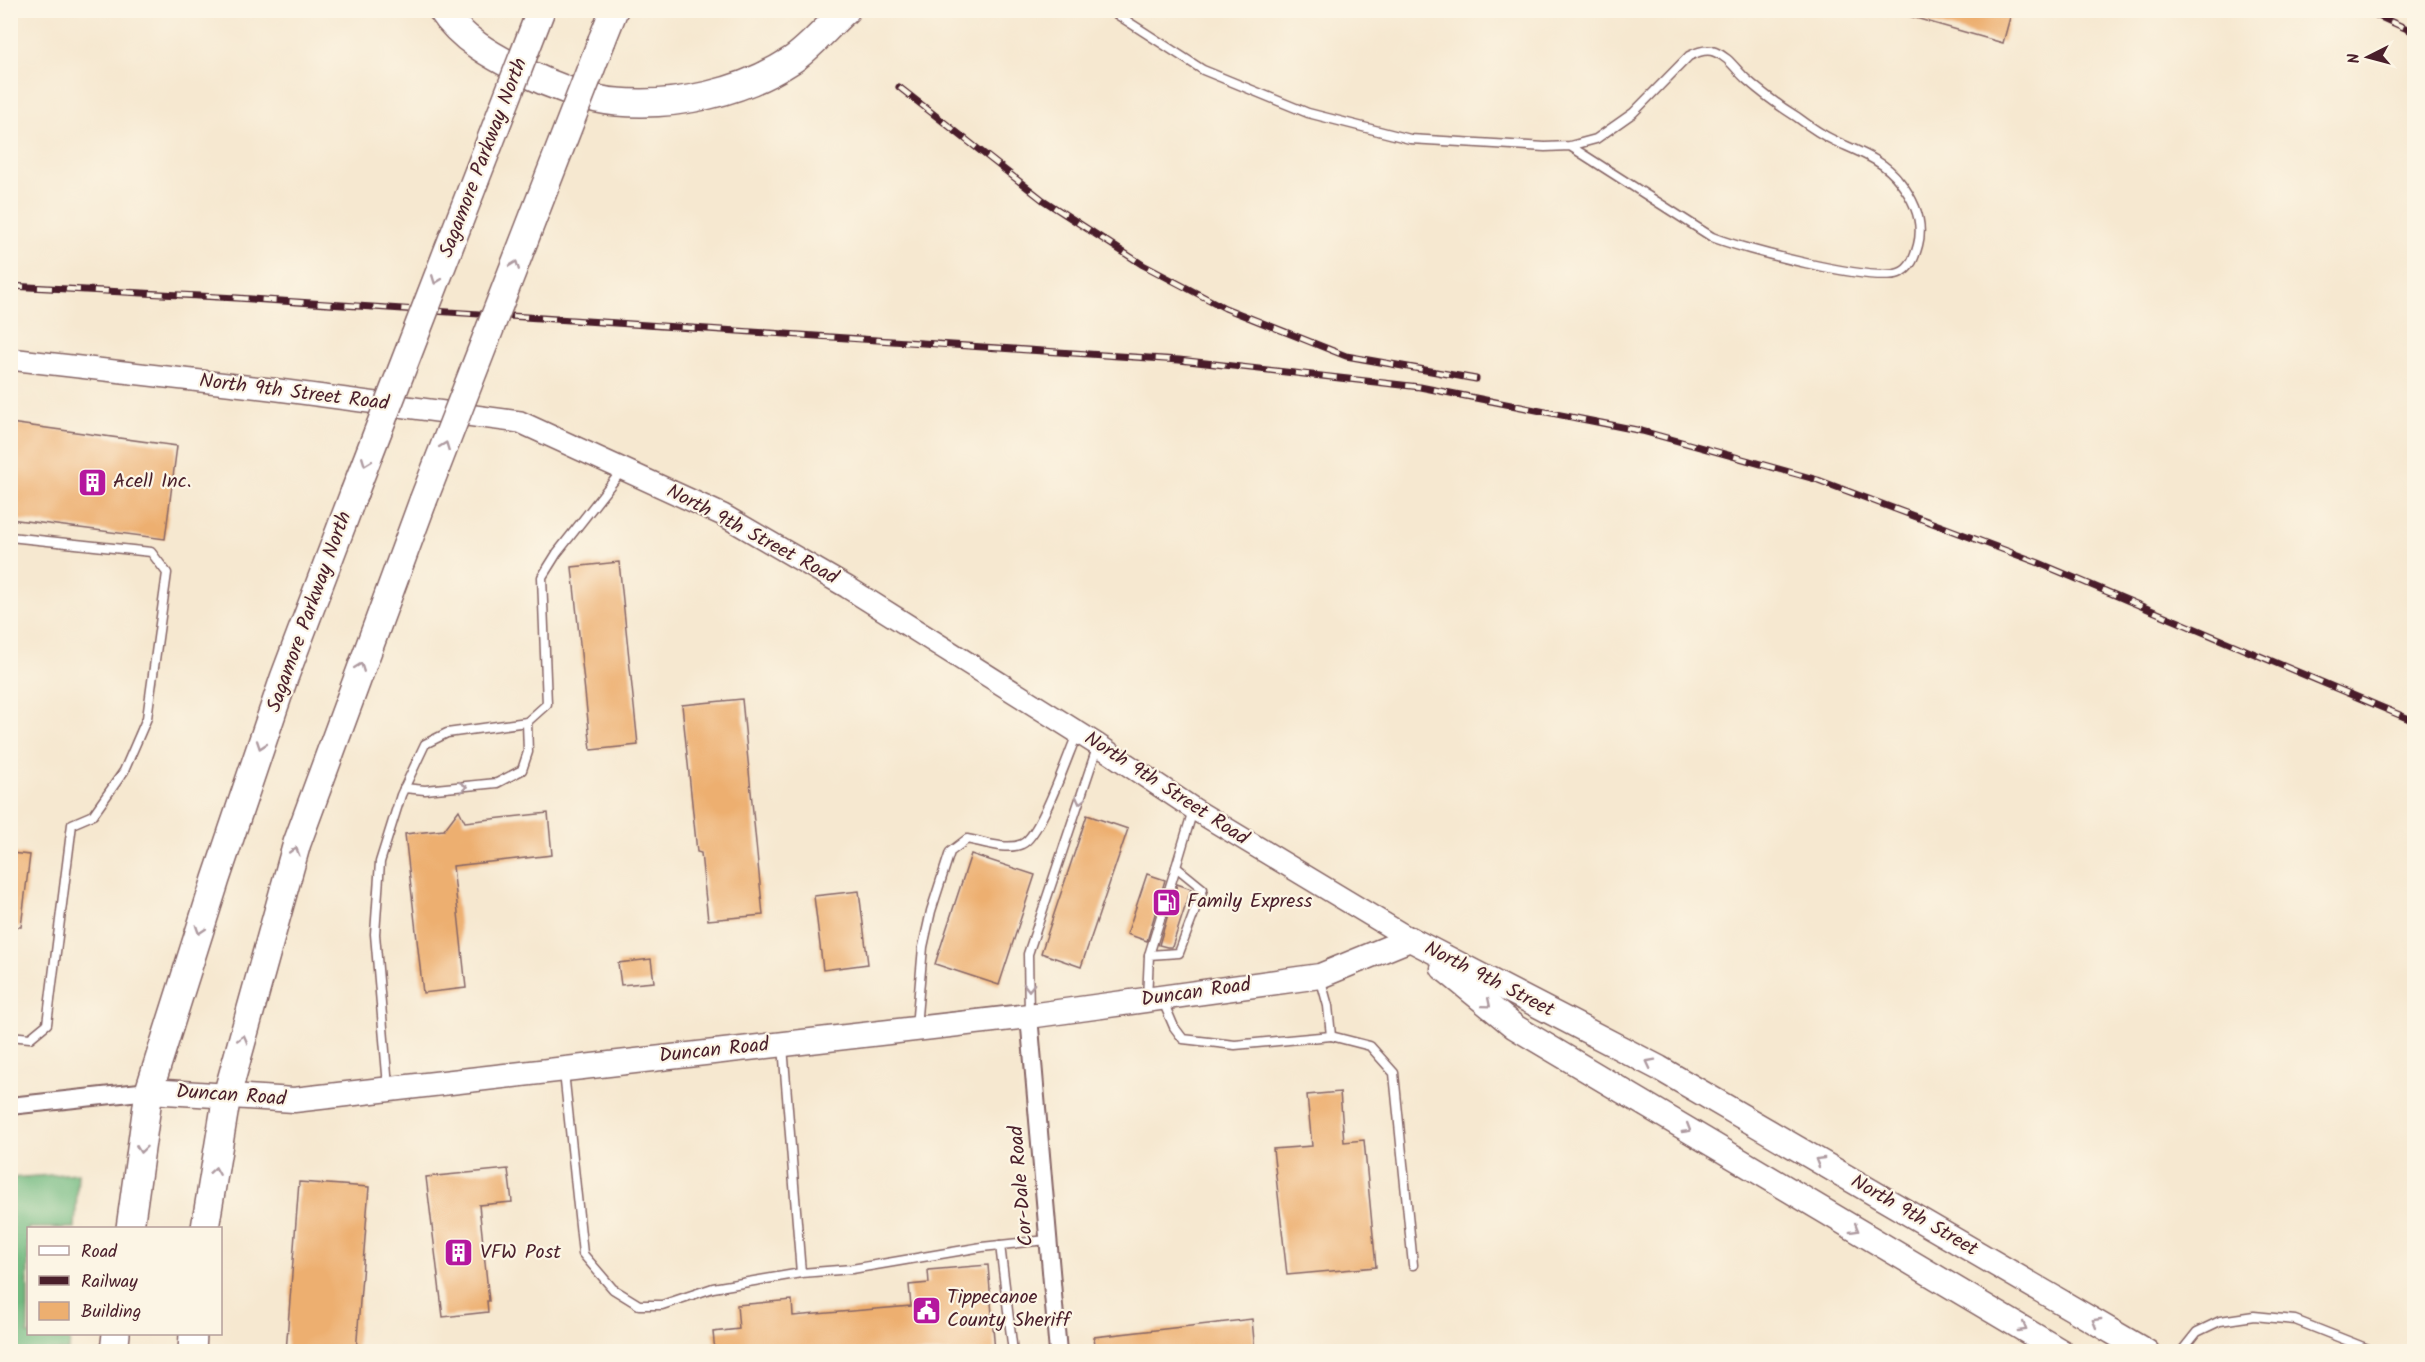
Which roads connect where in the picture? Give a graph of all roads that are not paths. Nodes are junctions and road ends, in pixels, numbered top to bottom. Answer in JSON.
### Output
{"nodes":[{"id":1,"x":442,"y":10,"type":"edge"},
{"id":2,"x":541,"y":10,"type":"edge"},
{"id":3,"x":614,"y":10,"type":"edge"},
{"id":4,"x":846,"y":10,"type":"edge"},
{"id":5,"x":1110,"y":10,"type":"edge"},
{"id":6,"x":1570,"y":146,"type":"junction"},
{"id":7,"x":10,"y":358,"type":"edge"},
{"id":8,"x":624,"y":468,"type":"junction"},
{"id":9,"x":10,"y":537,"type":"edge"},
{"id":10,"x":527,"y":722,"type":"junction"},
{"id":11,"x":1078,"y":732,"type":"junction"},
{"id":12,"x":1098,"y":745,"type":"junction"},
{"id":13,"x":404,"y":788,"type":"junction"},
{"id":14,"x":1194,"y":809,"type":"junction"},
{"id":15,"x":1176,"y":867,"type":"junction"},
{"id":16,"x":1410,"y":939,"type":"junction"},
{"id":17,"x":1149,"y":955,"type":"junction"},
{"id":18,"x":1320,"y":976,"type":"junction"},
{"id":19,"x":1154,"y":998,"type":"junction"},
{"id":20,"x":1029,"y":1016,"type":"junction"},
{"id":21,"x":916,"y":1027,"type":"junction"},
{"id":22,"x":10,"y":1036,"type":"edge"},
{"id":23,"x":1331,"y":1036,"type":"junction"},
{"id":24,"x":783,"y":1044,"type":"junction"},
{"id":25,"x":564,"y":1067,"type":"junction"},
{"id":26,"x":388,"y":1089,"type":"junction"},
{"id":27,"x":149,"y":1091,"type":"junction"},
{"id":28,"x":228,"y":1095,"type":"junction"},
{"id":29,"x":10,"y":1106,"type":"edge"},
{"id":30,"x":130,"y":1227,"type":"edge"},
{"id":31,"x":206,"y":1227,"type":"edge"},
{"id":32,"x":1047,"y":1240,"type":"junction"},
{"id":33,"x":1000,"y":1245,"type":"junction"},
{"id":34,"x":1413,"y":1265,"type":"dead end"},
{"id":35,"x":801,"y":1273,"type":"junction"},
{"id":36,"x":116,"y":1335,"type":"edge"},
{"id":37,"x":193,"y":1335,"type":"edge"},
{"id":38,"x":114,"y":1352,"type":"edge"},
{"id":39,"x":192,"y":1352,"type":"edge"},
{"id":40,"x":1013,"y":1352,"type":"edge"},
{"id":41,"x":1058,"y":1352,"type":"edge"},
{"id":42,"x":2062,"y":1352,"type":"edge"},
{"id":43,"x":2147,"y":1352,"type":"edge"},
{"id":44,"x":2181,"y":1352,"type":"edge"},
{"id":45,"x":2376,"y":1352,"type":"edge"}],
"edges":[{"from":1,"to":4,"type":"highway"},
{"from":2,"to":27,"type":"highway","name":"Sagamore Parkway North","one_way":true,"bridge":true},
{"from":28,"to":3,"type":"highway","one_way":true,"bridge":true},
{"from":5,"to":6,"type":"lane"},
{"from":6,"to":6,"type":"lane"},
{"from":7,"to":8,"type":"street","name":"North 9th Street Road"},
{"from":8,"to":10,"type":"lane"},
{"from":8,"to":11,"type":"street","name":"North 9th Street Road"},
{"from":9,"to":22,"type":"lane"},
{"from":10,"to":13,"type":"lane"},
{"from":13,"to":10,"type":"lane","one_way":true},
{"from":11,"to":12,"type":"street","name":"North 9th Street Road"},
{"from":11,"to":21,"type":"lane"},
{"from":12,"to":14,"type":"street","name":"North 9th Street Road"},
{"from":12,"to":20,"type":"lane","one_way":true},
{"from":13,"to":26,"type":"lane"},
{"from":14,"to":15,"type":"lane"},
{"from":14,"to":16,"type":"street","name":"North 9th Street Road"},
{"from":15,"to":17,"type":"lane"},
{"from":15,"to":17,"type":"lane"},
{"from":16,"to":18,"type":"main road","name":"Duncan Road"},
{"from":16,"to":42,"type":"main road","name":"North 9th Street","one_way":true},
{"from":43,"to":16,"type":"main road","name":"North 9th Street","one_way":true},
{"from":17,"to":19,"type":"lane"},
{"from":18,"to":19,"type":"main road","name":"Duncan Road"},
{"from":18,"to":23,"type":"lane"},
{"from":19,"to":20,"type":"main road","name":"Duncan Road"},
{"from":19,"to":23,"type":"lane"},
{"from":20,"to":21,"type":"main road","name":"Duncan Road"},
{"from":20,"to":32,"type":"street","name":"Cor-Dale Road"},
{"from":21,"to":24,"type":"main road","name":"Duncan Road"},
{"from":23,"to":34,"type":"lane"},
{"from":24,"to":25,"type":"main road","name":"Duncan Road"},
{"from":24,"to":35,"type":"lane"},
{"from":25,"to":26,"type":"main road","name":"Duncan Road"},
{"from":25,"to":35,"type":"lane"},
{"from":26,"to":28,"type":"main road","name":"Duncan Road"},
{"from":27,"to":28,"type":"main road","name":"Duncan Road"},
{"from":27,"to":29,"type":"street","name":"Duncan Road"},
{"from":27,"to":30,"type":"highway","name":"Sagamore Parkway North","one_way":true},
{"from":31,"to":28,"type":"highway","one_way":true},
{"from":32,"to":33,"type":"lane"},
{"from":32,"to":41,"type":"street","name":"Cor-Dale Road"},
{"from":33,"to":35,"type":"lane"},
{"from":33,"to":40,"type":"lane"},
{"from":36,"to":38,"type":"highway"},
{"from":37,"to":39,"type":"highway"},
{"from":44,"to":45,"type":"lane"}]}
